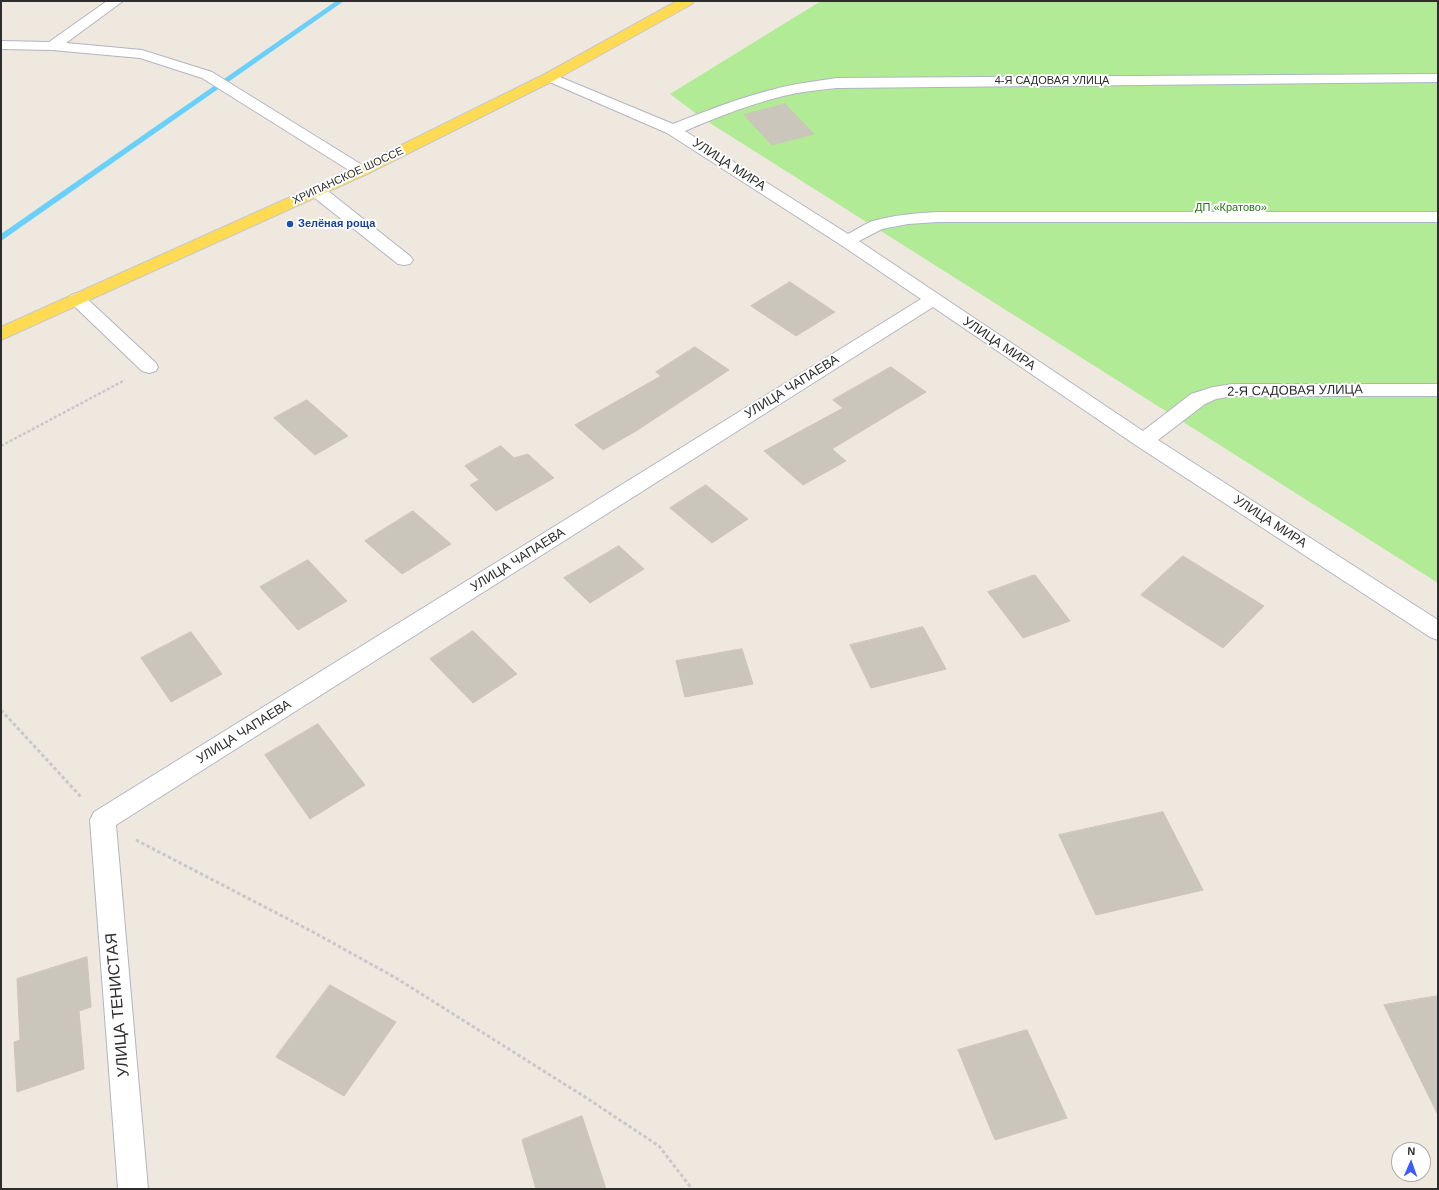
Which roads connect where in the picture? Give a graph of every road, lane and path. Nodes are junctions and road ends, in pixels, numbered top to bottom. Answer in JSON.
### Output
{"nodes":[{"id":1,"x":116,"y":1,"type":"edge"},
{"id":2,"x":687,"y":1,"type":"edge"},
{"id":3,"x":1,"y":46,"type":"edge"},
{"id":4,"x":52,"y":46,"type":"junction"},
{"id":5,"x":550,"y":77,"type":"junction"},
{"id":6,"x":1438,"y":78,"type":"edge"},
{"id":7,"x":673,"y":130,"type":"junction"},
{"id":8,"x":361,"y":171,"type":"junction"},
{"id":9,"x":317,"y":191,"type":"junction"},
{"id":10,"x":1438,"y":217,"type":"edge"},
{"id":11,"x":847,"y":241,"type":"junction"},
{"id":12,"x":404,"y":260,"type":"dead end"},
{"id":13,"x":77,"y":299,"type":"junction"},
{"id":14,"x":933,"y":299,"type":"junction"},
{"id":15,"x":1,"y":334,"type":"edge"},
{"id":16,"x":148,"y":368,"type":"joint"},
{"id":17,"x":1438,"y":390,"type":"edge"},
{"id":18,"x":1144,"y":441,"type":"junction"},
{"id":19,"x":1,"y":446,"type":"edge"},
{"id":20,"x":1438,"y":631,"type":"edge"},
{"id":21,"x":1,"y":710,"type":"edge"},
{"id":22,"x":103,"y":820,"type":"junction"},
{"id":23,"x":133,"y":1189,"type":"edge"},
{"id":24,"x":692,"y":1189,"type":"edge"}],
"edges":[{"from":1,"to":4,"type":"street"},
{"from":2,"to":5,"type":"main road","name":"ХРИПАНСКОЕ ШОССЕ"},
{"from":3,"to":4,"type":"street"},
{"from":4,"to":8,"type":"street"},
{"from":5,"to":7,"type":"street","name":"УЛИЦА МИРА"},
{"from":5,"to":8,"type":"main road","name":"ХРИПАНСКОЕ ШОССЕ"},
{"from":6,"to":7,"type":"street","name":"4-Я САДОВАЯ УЛИЦА"},
{"from":7,"to":11,"type":"street","name":"УЛИЦА МИРА"},
{"from":8,"to":9,"type":"main road","name":"ХРИПАНСКОЕ ШОССЕ"},
{"from":9,"to":12,"type":"street"},
{"from":9,"to":13,"type":"main road","name":"ХРИПАНСКОЕ ШОССЕ"},
{"from":10,"to":11,"type":"street"},
{"from":11,"to":14,"type":"street","name":"УЛИЦА МИРА"},
{"from":13,"to":15,"type":"main road","name":"ХРИПАНСКОЕ ШОССЕ"},
{"from":13,"to":16,"type":"street"},
{"from":14,"to":18,"type":"street","name":"УЛИЦА МИРА"},
{"from":14,"to":22,"type":"street","name":"УЛИЦА ЧАПАЕВА"},
{"from":16,"to":19,"type":"path"},
{"from":17,"to":18,"type":"street","name":"2-Я САДОВАЯ УЛИЦА"},
{"from":18,"to":20,"type":"street","name":"УЛИЦА МИРА"},
{"from":21,"to":22,"type":"path"},
{"from":22,"to":23,"type":"street","name":"УЛИЦА ТЕНИСТАЯ"},
{"from":22,"to":24,"type":"path"}]}
